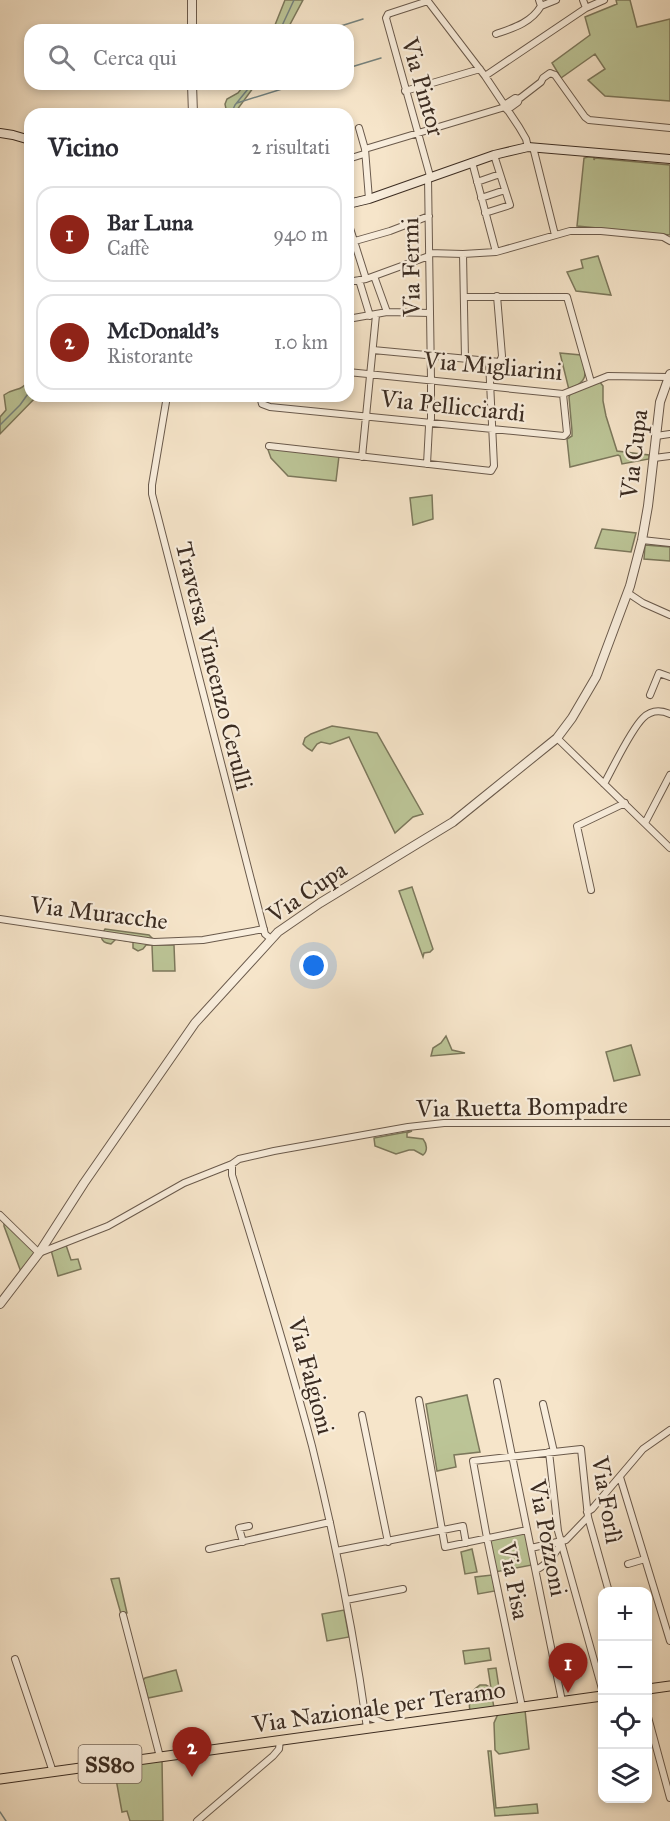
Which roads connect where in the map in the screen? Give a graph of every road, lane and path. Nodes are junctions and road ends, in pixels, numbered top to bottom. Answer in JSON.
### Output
{"nodes":[{"id":1,"x":192,"y":0,"type":"edge"},
{"id":2,"x":556,"y":0,"type":"edge"},
{"id":3,"x":583,"y":0,"type":"edge"},
{"id":4,"x":604,"y":0,"type":"edge"},
{"id":5,"x":427,"y":1,"type":"edge"},
{"id":6,"x":540,"y":3,"type":"edge"},
{"id":7,"x":586,"y":8,"type":"junction"},
{"id":8,"x":192,"y":24,"type":"edge"},
{"id":9,"x":496,"y":34,"type":"dead end"},
{"id":10,"x":480,"y":69,"type":"junction"},
{"id":11,"x":485,"y":76,"type":"junction"},
{"id":12,"x":192,"y":90,"type":"edge"},
{"id":13,"x":405,"y":91,"type":"junction"},
{"id":14,"x":506,"y":107,"type":"junction"},
{"id":15,"x":193,"y":108,"type":"edge"},
{"id":16,"x":359,"y":128,"type":"dead end"},
{"id":17,"x":670,"y":128,"type":"edge"},
{"id":18,"x":0,"y":133,"type":"edge"},
{"id":19,"x":418,"y":133,"type":"junction"},
{"id":20,"x":24,"y":138,"type":"edge"},
{"id":21,"x":530,"y":147,"type":"junction"},
{"id":22,"x":365,"y":152,"type":"junction"},
{"id":23,"x":494,"y":155,"type":"junction"},
{"id":24,"x":354,"y":157,"type":"edge"},
{"id":25,"x":670,"y":159,"type":"edge"},
{"id":26,"x":472,"y":162,"type":"junction"},
{"id":27,"x":500,"y":174,"type":"junction"},
{"id":28,"x":429,"y":176,"type":"junction"},
{"id":29,"x":477,"y":182,"type":"junction"},
{"id":30,"x":505,"y":190,"type":"junction"},
{"id":31,"x":482,"y":198,"type":"junction"},
{"id":32,"x":369,"y":199,"type":"junction"},
{"id":33,"x":354,"y":203,"type":"edge"},
{"id":34,"x":485,"y":213,"type":"junction"},
{"id":35,"x":429,"y":216,"type":"junction"},
{"id":36,"x":555,"y":235,"type":"junction"},
{"id":37,"x":354,"y":241,"type":"edge"},
{"id":38,"x":670,"y":241,"type":"edge"},
{"id":39,"x":354,"y":249,"type":"edge"},
{"id":40,"x":496,"y":252,"type":"junction"},
{"id":41,"x":429,"y":254,"type":"junction"},
{"id":42,"x":463,"y":254,"type":"junction"},
{"id":43,"x":374,"y":276,"type":"junction"},
{"id":44,"x":366,"y":279,"type":"junction"},
{"id":45,"x":359,"y":280,"type":"junction"},
{"id":46,"x":354,"y":281,"type":"edge"},
{"id":47,"x":497,"y":296,"type":"junction"},
{"id":48,"x":464,"y":297,"type":"junction"},
{"id":49,"x":387,"y":312,"type":"junction"},
{"id":50,"x":430,"y":313,"type":"junction"},
{"id":51,"x":373,"y":315,"type":"junction"},
{"id":52,"x":354,"y":318,"type":"edge"},
{"id":53,"x":373,"y":350,"type":"junction"},
{"id":54,"x":430,"y":356,"type":"junction"},
{"id":55,"x":465,"y":359,"type":"junction"},
{"id":56,"x":489,"y":362,"type":"junction"},
{"id":57,"x":354,"y":373,"type":"edge"},
{"id":58,"x":370,"y":374,"type":"junction"},
{"id":59,"x":669,"y":376,"type":"edge"},
{"id":60,"x":431,"y":380,"type":"junction"},
{"id":61,"x":591,"y":382,"type":"junction"},
{"id":62,"x":490,"y":387,"type":"junction"},
{"id":63,"x":563,"y":394,"type":"junction"},
{"id":64,"x":165,"y":402,"type":"edge"},
{"id":65,"x":261,"y":402,"type":"edge"},
{"id":66,"x":366,"y":415,"type":"junction"},
{"id":67,"x":430,"y":422,"type":"junction"},
{"id":68,"x":492,"y":429,"type":"junction"},
{"id":69,"x":670,"y":434,"type":"edge"},
{"id":70,"x":656,"y":436,"type":"junction"},
{"id":71,"x":268,"y":446,"type":"dead end"},
{"id":72,"x":670,"y":456,"type":"edge"},
{"id":73,"x":362,"y":457,"type":"junction"},
{"id":74,"x":654,"y":458,"type":"junction"},
{"id":75,"x":427,"y":464,"type":"junction"},
{"id":76,"x":642,"y":540,"type":"junction"},
{"id":77,"x":670,"y":543,"type":"edge"},
{"id":78,"x":628,"y":593,"type":"junction"},
{"id":79,"x":670,"y":615,"type":"edge"},
{"id":80,"x":670,"y":677,"type":"edge"},
{"id":81,"x":650,"y":695,"type":"dead end"},
{"id":82,"x":670,"y":714,"type":"edge"},
{"id":83,"x":557,"y":738,"type":"junction"},
{"id":84,"x":670,"y":775,"type":"edge"},
{"id":85,"x":604,"y":783,"type":"junction"},
{"id":86,"x":625,"y":803,"type":"junction"},
{"id":87,"x":645,"y":823,"type":"junction"},
{"id":88,"x":670,"y":848,"type":"edge"},
{"id":89,"x":591,"y":890,"type":"dead end"},
{"id":90,"x":0,"y":919,"type":"edge"},
{"id":91,"x":264,"y":929,"type":"junction"},
{"id":92,"x":271,"y":939,"type":"junction"},
{"id":93,"x":670,"y":1123,"type":"edge"},
{"id":94,"x":232,"y":1164,"type":"junction"},
{"id":95,"x":0,"y":1215,"type":"edge"},
{"id":96,"x":39,"y":1253,"type":"junction"},
{"id":97,"x":0,"y":1304,"type":"edge"},
{"id":98,"x":497,"y":1382,"type":"dead end"},
{"id":99,"x":419,"y":1400,"type":"dead end"},
{"id":100,"x":543,"y":1404,"type":"dead end"},
{"id":101,"x":362,"y":1415,"type":"dead end"},
{"id":102,"x":670,"y":1430,"type":"edge"},
{"id":103,"x":551,"y":1452,"type":"junction"},
{"id":104,"x":513,"y":1456,"type":"junction"},
{"id":105,"x":474,"y":1462,"type":"joint"},
{"id":106,"x":620,"y":1477,"type":"junction"},
{"id":107,"x":588,"y":1515,"type":"junction"},
{"id":108,"x":330,"y":1522,"type":"junction"},
{"id":109,"x":249,"y":1526,"type":"dead end"},
{"id":110,"x":527,"y":1530,"type":"junction"},
{"id":111,"x":442,"y":1531,"type":"junction"},
{"id":112,"x":487,"y":1538,"type":"junction"},
{"id":113,"x":243,"y":1542,"type":"junction"},
{"id":114,"x":388,"y":1542,"type":"junction"},
{"id":115,"x":561,"y":1542,"type":"junction"},
{"id":116,"x":466,"y":1543,"type":"junction"},
{"id":117,"x":531,"y":1548,"type":"junction"},
{"id":118,"x":209,"y":1549,"type":"dead end"},
{"id":119,"x":336,"y":1551,"type":"junction"},
{"id":120,"x":645,"y":1559,"type":"junction"},
{"id":121,"x":628,"y":1564,"type":"dead end"},
{"id":122,"x":536,"y":1570,"type":"junction"},
{"id":123,"x":608,"y":1587,"type":"edge"},
{"id":124,"x":403,"y":1589,"type":"dead end"},
{"id":125,"x":346,"y":1600,"type":"junction"},
{"id":126,"x":123,"y":1615,"type":"dead end"},
{"id":127,"x":670,"y":1641,"type":"edge"},
{"id":128,"x":15,"y":1659,"type":"dead end"},
{"id":129,"x":598,"y":1672,"type":"edge"},
{"id":130,"x":670,"y":1686,"type":"edge"},
{"id":131,"x":652,"y":1688,"type":"edge"},
{"id":132,"x":598,"y":1697,"type":"edge"},
{"id":133,"x":562,"y":1701,"type":"junction"},
{"id":134,"x":364,"y":1705,"type":"junction"},
{"id":135,"x":522,"y":1707,"type":"junction"},
{"id":136,"x":390,"y":1725,"type":"junction"},
{"id":137,"x":367,"y":1728,"type":"junction"},
{"id":138,"x":652,"y":1732,"type":"edge"},
{"id":139,"x":280,"y":1740,"type":"junction"},
{"id":140,"x":160,"y":1758,"type":"junction"},
{"id":141,"x":53,"y":1772,"type":"junction"},
{"id":142,"x":0,"y":1779,"type":"edge"},
{"id":143,"x":670,"y":1798,"type":"edge"},
{"id":144,"x":197,"y":1821,"type":"edge"}],
"edges":[{"from":1,"to":8,"type":"street"},
{"from":2,"to":6,"type":"street"},
{"from":3,"to":7,"type":"street"},
{"from":4,"to":7,"type":"street"},
{"from":5,"to":10,"type":"street"},
{"from":5,"to":13,"type":"street","name":"Via Pintor"},
{"from":6,"to":9,"type":"street"},
{"from":7,"to":11,"type":"street"},
{"from":10,"to":11,"type":"street"},
{"from":10,"to":13,"type":"street"},
{"from":11,"to":14,"type":"street"},
{"from":12,"to":15,"type":"street"},
{"from":13,"to":19,"type":"street","name":"Via Pintor"},
{"from":14,"to":17,"type":"street"},
{"from":14,"to":19,"type":"street"},
{"from":14,"to":21,"type":"street"},
{"from":16,"to":22,"type":"street"},
{"from":18,"to":20,"type":"main road"},
{"from":19,"to":22,"type":"street"},
{"from":19,"to":28,"type":"street","name":"Via Pintor"},
{"from":21,"to":23,"type":"main road"},
{"from":21,"to":25,"type":"main road"},
{"from":21,"to":36,"type":"street"},
{"from":22,"to":24,"type":"street"},
{"from":22,"to":32,"type":"street"},
{"from":23,"to":26,"type":"main road"},
{"from":23,"to":27,"type":"street"},
{"from":26,"to":28,"type":"main road"},
{"from":26,"to":29,"type":"street"},
{"from":27,"to":29,"type":"street"},
{"from":27,"to":30,"type":"street"},
{"from":28,"to":32,"type":"main road"},
{"from":28,"to":35,"type":"street","name":"Via Fermi"},
{"from":29,"to":31,"type":"street"},
{"from":30,"to":31,"type":"street"},
{"from":30,"to":34,"type":"street"},
{"from":31,"to":34,"type":"street"},
{"from":32,"to":33,"type":"main road"},
{"from":34,"to":40,"type":"street"},
{"from":35,"to":37,"type":"street"},
{"from":35,"to":41,"type":"street","name":"Via Fermi"},
{"from":36,"to":38,"type":"street"},
{"from":36,"to":40,"type":"street"},
{"from":39,"to":44,"type":"street"},
{"from":40,"to":42,"type":"street"},
{"from":41,"to":42,"type":"street"},
{"from":41,"to":43,"type":"street"},
{"from":41,"to":50,"type":"street","name":"Via Fermi"},
{"from":42,"to":48,"type":"street"},
{"from":43,"to":44,"type":"street"},
{"from":43,"to":49,"type":"street"},
{"from":44,"to":45,"type":"street"},
{"from":45,"to":46,"type":"street"},
{"from":45,"to":51,"type":"street"},
{"from":47,"to":48,"type":"street"},
{"from":47,"to":56,"type":"street"},
{"from":47,"to":61,"type":"street"},
{"from":48,"to":55,"type":"street"},
{"from":49,"to":50,"type":"street"},
{"from":49,"to":51,"type":"street"},
{"from":50,"to":54,"type":"street","name":"Via Fermi"},
{"from":51,"to":52,"type":"street"},
{"from":51,"to":53,"type":"street"},
{"from":53,"to":54,"type":"street"},
{"from":53,"to":58,"type":"street"},
{"from":54,"to":55,"type":"street"},
{"from":54,"to":60,"type":"street","name":"Via Fermi"},
{"from":55,"to":56,"type":"street"},
{"from":56,"to":62,"type":"street"},
{"from":57,"to":58,"type":"street","name":"Via Migliarini"},
{"from":58,"to":60,"type":"street","name":"Via Migliarini"},
{"from":58,"to":66,"type":"street"},
{"from":59,"to":61,"type":"street","name":"Via Migliarini"},
{"from":59,"to":70,"type":"street","name":"Via Cupa"},
{"from":60,"to":62,"type":"street","name":"Via Migliarini"},
{"from":60,"to":67,"type":"street","name":"Via Fermi"},
{"from":61,"to":63,"type":"street","name":"Via Migliarini"},
{"from":62,"to":63,"type":"street","name":"Via Migliarini"},
{"from":62,"to":68,"type":"street"},
{"from":63,"to":68,"type":"street","name":"Via Pellicciardi"},
{"from":64,"to":91,"type":"street","name":"Traversa Vincenzo Cerulli"},
{"from":65,"to":66,"type":"street","name":"Via Pellicciardi"},
{"from":66,"to":67,"type":"street","name":"Via Pellicciardi"},
{"from":66,"to":73,"type":"street"},
{"from":67,"to":68,"type":"street","name":"Via Pellicciardi"},
{"from":67,"to":75,"type":"street","name":"Via Fermi"},
{"from":68,"to":75,"type":"street"},
{"from":69,"to":70,"type":"street"},
{"from":70,"to":74,"type":"street","name":"Via Cupa"},
{"from":71,"to":73,"type":"street"},
{"from":72,"to":74,"type":"street"},
{"from":73,"to":75,"type":"street"},
{"from":74,"to":76,"type":"street","name":"Via Cupa"},
{"from":76,"to":77,"type":"street"},
{"from":76,"to":78,"type":"street","name":"Via Cupa"},
{"from":78,"to":79,"type":"street"},
{"from":78,"to":83,"type":"street","name":"Via Cupa"},
{"from":80,"to":81,"type":"street"},
{"from":82,"to":85,"type":"street"},
{"from":83,"to":85,"type":"street"},
{"from":83,"to":92,"type":"street","name":"Via Cupa"},
{"from":84,"to":87,"type":"street"},
{"from":85,"to":86,"type":"street"},
{"from":86,"to":87,"type":"street"},
{"from":86,"to":89,"type":"street"},
{"from":87,"to":88,"type":"street"},
{"from":90,"to":91,"type":"street","name":"Via Muracche"},
{"from":91,"to":92,"type":"street","name":"Traversa Vincenzo Cerulli"},
{"from":92,"to":96,"type":"street","name":"Via Cupa"},
{"from":93,"to":94,"type":"street","name":"Via Ruetta Bompadre"},
{"from":94,"to":96,"type":"street","name":"Via Ruetta Bompadre"},
{"from":94,"to":108,"type":"street","name":"Via Falgioni"},
{"from":95,"to":96,"type":"street"},
{"from":96,"to":97,"type":"street","name":"Via Cupa"},
{"from":98,"to":104,"type":"street","name":"Via Pozzoni"},
{"from":99,"to":111,"type":"street"},
{"from":100,"to":103,"type":"street"},
{"from":101,"to":114,"type":"street"},
{"from":102,"to":106,"type":"street"},
{"from":103,"to":104,"type":"street","name":"Via Forlì"},
{"from":103,"to":107,"type":"street","name":"Via Forlì"},
{"from":103,"to":115,"type":"street"},
{"from":104,"to":105,"type":"street","name":"Via Forlì"},
{"from":104,"to":110,"type":"street","name":"Via Pozzoni"},
{"from":105,"to":112,"type":"street","name":"Via Pisa"},
{"from":106,"to":107,"type":"street"},
{"from":106,"to":120,"type":"street"},
{"from":107,"to":115,"type":"street"},
{"from":107,"to":123,"type":"street","name":"Via Forlì"},
{"from":108,"to":113,"type":"street"},
{"from":108,"to":119,"type":"street","name":"Via Falgioni"},
{"from":109,"to":113,"type":"street"},
{"from":110,"to":112,"type":"street"},
{"from":110,"to":117,"type":"street","name":"Via Pozzoni"},
{"from":111,"to":114,"type":"street"},
{"from":111,"to":116,"type":"street"},
{"from":111,"to":116,"type":"street"},
{"from":112,"to":116,"type":"street"},
{"from":112,"to":135,"type":"street","name":"Via Pisa"},
{"from":113,"to":118,"type":"street"},
{"from":114,"to":119,"type":"street"},
{"from":115,"to":117,"type":"street"},
{"from":115,"to":122,"type":"street"},
{"from":115,"to":129,"type":"street"},
{"from":117,"to":122,"type":"street","name":"Via Pozzoni"},
{"from":119,"to":125,"type":"street","name":"Via Falgioni"},
{"from":120,"to":121,"type":"street"},
{"from":120,"to":127,"type":"street"},
{"from":122,"to":133,"type":"street","name":"Via Pozzoni"},
{"from":124,"to":125,"type":"street"},
{"from":125,"to":134,"type":"street","name":"Via Falgioni"},
{"from":126,"to":140,"type":"street"},
{"from":128,"to":141,"type":"street"},
{"from":130,"to":131,"type":"main road"},
{"from":132,"to":133,"type":"main road","name":"Via Nazionale per Teramo","number":"SS80"},
{"from":133,"to":135,"type":"main road","name":"Via Nazionale per Teramo","number":"SS80"},
{"from":134,"to":136,"type":"street"},
{"from":134,"to":137,"type":"street","name":"Via Falgioni"},
{"from":135,"to":136,"type":"main road","name":"Via Nazionale per Teramo","number":"SS80"},
{"from":136,"to":137,"type":"main road","name":"Via Nazionale per Teramo","number":"SS80"},
{"from":137,"to":139,"type":"main road","name":"Via Nazionale per Teramo","number":"SS80"},
{"from":138,"to":143,"type":"street"},
{"from":139,"to":140,"type":"main road","name":"Via Nazionale per Teramo","number":"SS80"},
{"from":139,"to":144,"type":"street"},
{"from":140,"to":141,"type":"main road","name":"Via Nazionale per Teramo","number":"SS80"},
{"from":141,"to":142,"type":"main road","name":"Via Nazionale per Teramo","number":"SS80"}]}
